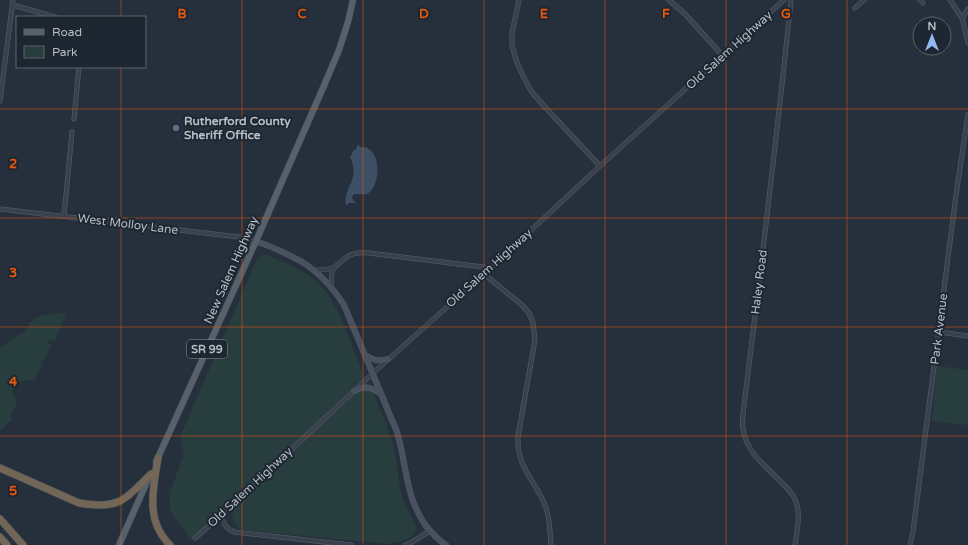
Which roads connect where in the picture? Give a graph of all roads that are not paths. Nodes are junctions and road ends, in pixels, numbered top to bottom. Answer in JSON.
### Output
{"nodes":[{"id":1,"x":353,"y":0,"type":"edge"},
{"id":2,"x":519,"y":0,"type":"edge"},
{"id":3,"x":669,"y":0,"type":"edge"},
{"id":4,"x":784,"y":0,"type":"edge"},
{"id":5,"x":791,"y":0,"type":"edge"},
{"id":6,"x":864,"y":0,"type":"edge"},
{"id":7,"x":950,"y":0,"type":"edge"},
{"id":8,"x":13,"y":2,"type":"edge"},
{"id":9,"x":855,"y":8,"type":"dead end"},
{"id":10,"x":968,"y":9,"type":"edge"},
{"id":11,"x":51,"y":16,"type":"edge"},
{"id":12,"x":962,"y":18,"type":"junction"},
{"id":13,"x":968,"y":43,"type":"edge"},
{"id":14,"x":723,"y":56,"type":"junction"},
{"id":15,"x":80,"y":68,"type":"edge"},
{"id":16,"x":0,"y":101,"type":"edge"},
{"id":17,"x":968,"y":114,"type":"edge"},
{"id":18,"x":74,"y":120,"type":"dead end"},
{"id":19,"x":72,"y":132,"type":"dead end"},
{"id":20,"x":600,"y":166,"type":"junction"},
{"id":21,"x":0,"y":209,"type":"edge"},
{"id":22,"x":64,"y":216,"type":"junction"},
{"id":23,"x":256,"y":241,"type":"junction"},
{"id":24,"x":334,"y":268,"type":"junction"},
{"id":25,"x":491,"y":268,"type":"junction"},
{"id":26,"x":313,"y":270,"type":"junction"},
{"id":27,"x":484,"y":274,"type":"junction"},
{"id":28,"x":331,"y":287,"type":"junction"},
{"id":29,"x":939,"y":332,"type":"junction"},
{"id":30,"x":968,"y":336,"type":"edge"},
{"id":31,"x":364,"y":355,"type":"junction"},
{"id":32,"x":388,"y":360,"type":"junction"},
{"id":33,"x":372,"y":374,"type":"junction"},
{"id":34,"x":354,"y":391,"type":"junction"},
{"id":35,"x":381,"y":394,"type":"junction"},
{"id":36,"x":158,"y":458,"type":"junction"},
{"id":37,"x":0,"y":468,"type":"edge"},
{"id":38,"x":151,"y":474,"type":"junction"},
{"id":39,"x":222,"y":515,"type":"junction"},
{"id":40,"x":0,"y":519,"type":"edge"},
{"id":41,"x":430,"y":531,"type":"junction"},
{"id":42,"x":0,"y":537,"type":"edge"},
{"id":43,"x":195,"y":538,"type":"dead end"},
{"id":44,"x":324,"y":544,"type":"edge"},
{"id":45,"x":7,"y":545,"type":"edge"},
{"id":46,"x":23,"y":545,"type":"edge"},
{"id":47,"x":119,"y":545,"type":"edge"},
{"id":48,"x":170,"y":545,"type":"edge"},
{"id":49,"x":351,"y":545,"type":"edge"},
{"id":50,"x":405,"y":545,"type":"edge"},
{"id":51,"x":446,"y":545,"type":"edge"},
{"id":52,"x":551,"y":545,"type":"edge"},
{"id":53,"x":795,"y":545,"type":"edge"},
{"id":54,"x":910,"y":545,"type":"edge"}],
"edges":[{"from":1,"to":23,"type":"main road","name":"New Salem Highway","number":"SR 99"},
{"from":2,"to":20,"type":"street"},
{"from":3,"to":14,"type":"street"},
{"from":4,"to":14,"type":"street","name":"Old Salem Highway"},
{"from":5,"to":53,"type":"street","name":"Haley Road"},
{"from":6,"to":9,"type":"street"},
{"from":7,"to":12,"type":"street"},
{"from":8,"to":11,"type":"street"},
{"from":8,"to":16,"type":"street"},
{"from":10,"to":12,"type":"street"},
{"from":12,"to":13,"type":"street"},
{"from":14,"to":20,"type":"street","name":"Old Salem Highway"},
{"from":15,"to":18,"type":"street"},
{"from":17,"to":29,"type":"street","name":"Park Avenue"},
{"from":19,"to":22,"type":"street"},
{"from":20,"to":25,"type":"street","name":"Old Salem Highway"},
{"from":21,"to":22,"type":"street","name":"West Molloy Lane"},
{"from":22,"to":23,"type":"street","name":"West Molloy Lane"},
{"from":23,"to":26,"type":"main road"},
{"from":23,"to":36,"type":"main road","name":"New Salem Highway","number":"SR 99"},
{"from":24,"to":25,"type":"street"},
{"from":24,"to":26,"type":"street"},
{"from":24,"to":28,"type":"street"},
{"from":25,"to":27,"type":"street","name":"Old Salem Highway"},
{"from":26,"to":28,"type":"main road"},
{"from":27,"to":32,"type":"street","name":"Old Salem Highway"},
{"from":27,"to":52,"type":"street"},
{"from":28,"to":31,"type":"main road"},
{"from":29,"to":30,"type":"street"},
{"from":29,"to":54,"type":"street","name":"Park Avenue"},
{"from":31,"to":32,"type":"main road"},
{"from":31,"to":33,"type":"main road"},
{"from":32,"to":33,"type":"street","name":"Old Salem Highway"},
{"from":33,"to":34,"type":"street","name":"Old Salem Highway"},
{"from":33,"to":35,"type":"main road"},
{"from":34,"to":35,"type":"main road"},
{"from":34,"to":39,"type":"street","name":"Old Salem Highway"},
{"from":35,"to":41,"type":"main road"},
{"from":36,"to":38,"type":"main road","name":"New Salem Highway","number":"SR 99"},
{"from":36,"to":48,"type":"highway"},
{"from":37,"to":38,"type":"highway"},
{"from":38,"to":47,"type":"main road","name":"New Salem Highway","number":"SR 99"},
{"from":39,"to":43,"type":"street","name":"Old Salem Highway"},
{"from":39,"to":44,"type":"street"},
{"from":40,"to":46,"type":"highway"},
{"from":41,"to":50,"type":"street"},
{"from":41,"to":51,"type":"main road"},
{"from":42,"to":45,"type":"highway"},
{"from":44,"to":49,"type":"street"}]}
